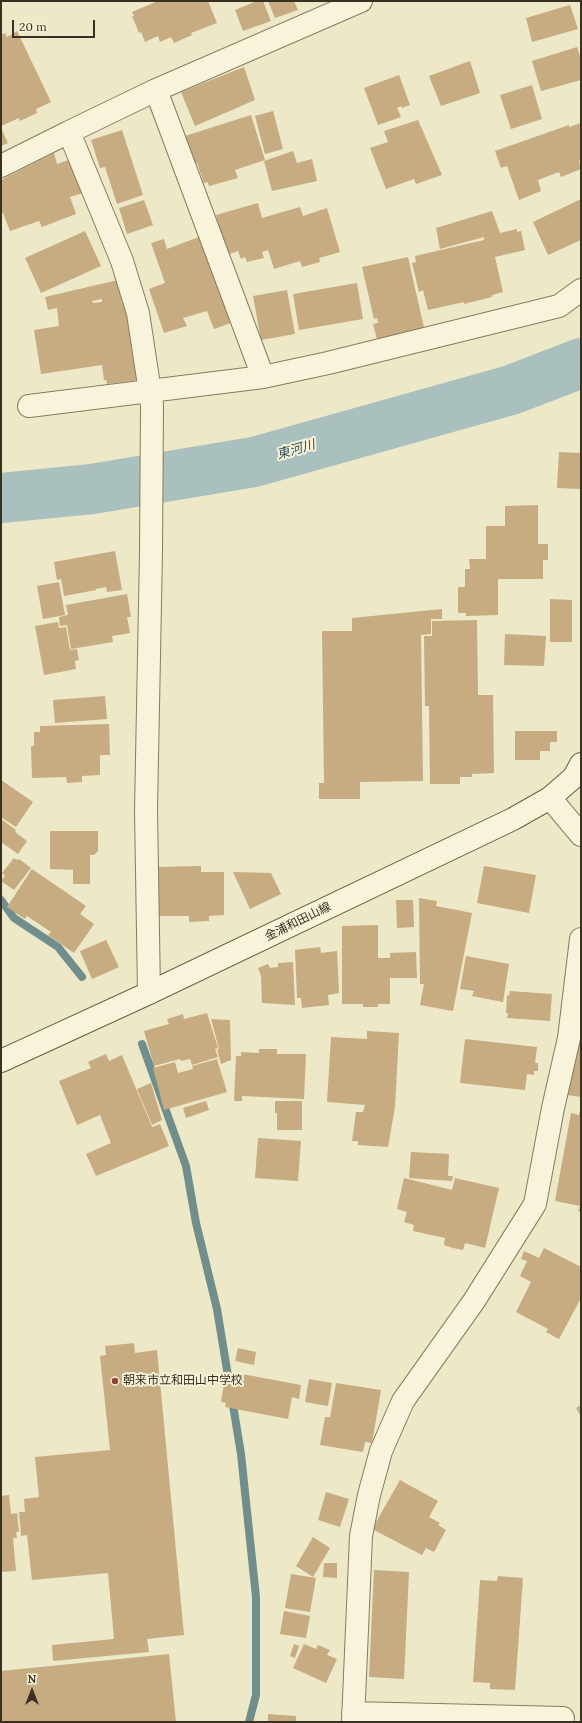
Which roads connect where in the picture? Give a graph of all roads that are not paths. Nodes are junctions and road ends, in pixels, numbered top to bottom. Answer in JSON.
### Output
{"nodes":[{"id":1,"x":361,"y":1,"type":"edge"},
{"id":2,"x":156,"y":90,"type":"junction"},
{"id":3,"x":69,"y":132,"type":"junction"},
{"id":4,"x":1,"y":166,"type":"edge"},
{"id":5,"x":581,"y":290,"type":"edge"},
{"id":6,"x":263,"y":377,"type":"junction"},
{"id":7,"x":151,"y":398,"type":"junction"},
{"id":8,"x":29,"y":406,"type":"dead end"},
{"id":9,"x":581,"y":764,"type":"edge"},
{"id":10,"x":550,"y":798,"type":"junction"},
{"id":11,"x":581,"y":835,"type":"edge"},
{"id":12,"x":581,"y":939,"type":"edge"},
{"id":13,"x":149,"y":993,"type":"junction"},
{"id":14,"x":1,"y":1061,"type":"edge"},
{"id":15,"x":353,"y":1718,"type":"edge"},
{"id":16,"x":563,"y":1718,"type":"dead end"}],
"edges":[{"from":1,"to":2,"type":"street"},
{"from":2,"to":3,"type":"street"},
{"from":2,"to":6,"type":"street"},
{"from":3,"to":4,"type":"street"},
{"from":3,"to":7,"type":"street"},
{"from":5,"to":6,"type":"street"},
{"from":6,"to":7,"type":"street"},
{"from":7,"to":8,"type":"street"},
{"from":7,"to":13,"type":"street"},
{"from":9,"to":10,"type":"street","name":"金浦和田山線"},
{"from":10,"to":11,"type":"street"},
{"from":10,"to":13,"type":"street","name":"金浦和田山線"},
{"from":12,"to":15,"type":"street"},
{"from":13,"to":14,"type":"street","name":"金浦和田山線"},
{"from":15,"to":16,"type":"street"}]}
